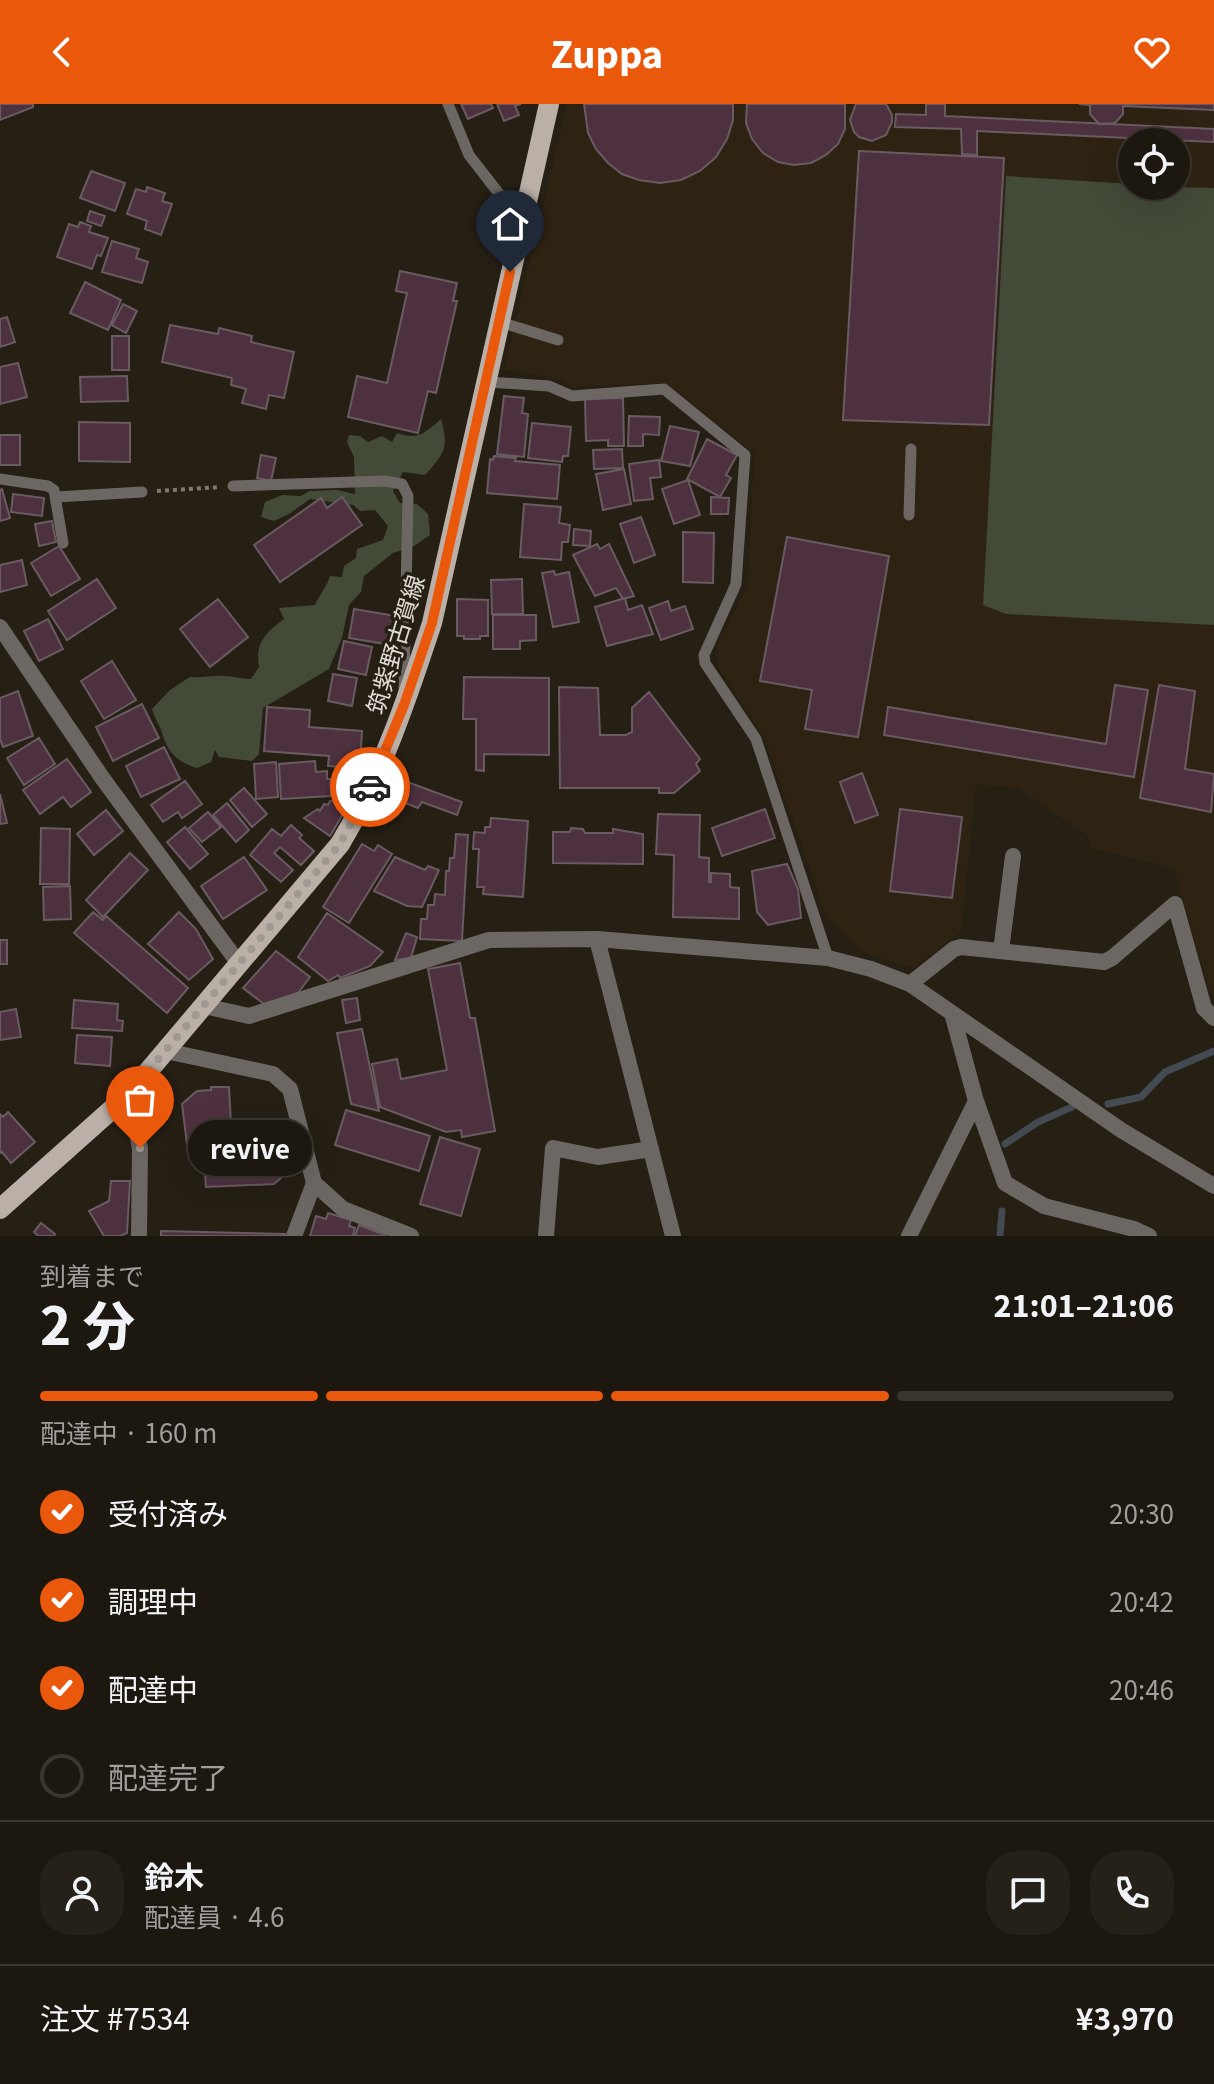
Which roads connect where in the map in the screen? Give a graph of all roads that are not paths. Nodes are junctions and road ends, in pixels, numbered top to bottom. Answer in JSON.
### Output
{"nodes":[{"id":1,"x":448,"y":104,"type":"edge"},
{"id":2,"x":549,"y":104,"type":"edge"},
{"id":3,"x":521,"y":222,"type":"junction"},
{"id":4,"x":500,"y":322,"type":"junction"},
{"id":5,"x":558,"y":340,"type":"dead end"},
{"id":6,"x":487,"y":382,"type":"junction"},
{"id":7,"x":911,"y":449,"type":"dead end"},
{"id":8,"x":0,"y":479,"type":"edge"},
{"id":9,"x":233,"y":486,"type":"road end"},
{"id":10,"x":142,"y":492,"type":"road end"},
{"id":11,"x":56,"y":497,"type":"junction"},
{"id":12,"x":909,"y":515,"type":"dead end"},
{"id":13,"x":63,"y":543,"type":"dead end"},
{"id":14,"x":0,"y":627,"type":"edge"},
{"id":15,"x":404,"y":705,"type":"junction"},
{"id":16,"x":1013,"y":856,"type":"dead end"},
{"id":17,"x":597,"y":939,"type":"junction"},
{"id":18,"x":1001,"y":951,"type":"junction"},
{"id":19,"x":828,"y":958,"type":"junction"},
{"id":20,"x":240,"y":965,"type":"junction"},
{"id":21,"x":910,"y":984,"type":"junction"},
{"id":22,"x":204,"y":1006,"type":"junction"},
{"id":23,"x":952,"y":1013,"type":"junction"},
{"id":24,"x":1214,"y":1018,"type":"edge"},
{"id":25,"x":166,"y":1051,"type":"junction"},
{"id":26,"x":129,"y":1094,"type":"junction"},
{"id":27,"x":976,"y":1101,"type":"junction"},
{"id":28,"x":651,"y":1149,"type":"junction"},
{"id":29,"x":314,"y":1183,"type":"junction"},
{"id":30,"x":1214,"y":1186,"type":"edge"},
{"id":31,"x":0,"y":1209,"type":"edge"},
{"id":32,"x":139,"y":1236,"type":"edge"},
{"id":33,"x":294,"y":1236,"type":"edge"},
{"id":34,"x":411,"y":1236,"type":"edge"},
{"id":35,"x":546,"y":1236,"type":"edge"},
{"id":36,"x":673,"y":1236,"type":"edge"},
{"id":37,"x":909,"y":1236,"type":"edge"},
{"id":38,"x":1149,"y":1236,"type":"edge"}],
"edges":[{"from":1,"to":3,"type":"lane"},
{"from":2,"to":3,"type":"main road","name":"筑紫野古賀線"},
{"from":3,"to":4,"type":"main road","name":"筑紫野古賀線"},
{"from":4,"to":5,"type":"lane"},
{"from":4,"to":6,"type":"main road","name":"筑紫野古賀線"},
{"from":6,"to":15,"type":"main road","name":"筑紫野古賀線"},
{"from":6,"to":19,"type":"lane"},
{"from":7,"to":12,"type":"lane"},
{"from":8,"to":11,"type":"lane"},
{"from":9,"to":15,"type":"lane"},
{"from":10,"to":11,"type":"lane"},
{"from":11,"to":13,"type":"lane"},
{"from":14,"to":20,"type":"street"},
{"from":15,"to":20,"type":"main road","name":"筑紫野古賀線"},
{"from":16,"to":18,"type":"street"},
{"from":17,"to":19,"type":"street"},
{"from":17,"to":22,"type":"street"},
{"from":17,"to":28,"type":"street"},
{"from":18,"to":21,"type":"street"},
{"from":18,"to":24,"type":"street"},
{"from":19,"to":21,"type":"street"},
{"from":20,"to":22,"type":"main road","name":"筑紫野古賀線"},
{"from":21,"to":23,"type":"street"},
{"from":22,"to":25,"type":"main road","name":"筑紫野古賀線"},
{"from":23,"to":27,"type":"street"},
{"from":23,"to":30,"type":"street"},
{"from":25,"to":26,"type":"main road","name":"筑紫野古賀線"},
{"from":25,"to":29,"type":"street"},
{"from":26,"to":31,"type":"main road","name":"筑紫野古賀線"},
{"from":26,"to":32,"type":"street"},
{"from":27,"to":37,"type":"street"},
{"from":27,"to":38,"type":"street"},
{"from":28,"to":35,"type":"street"},
{"from":28,"to":36,"type":"street"},
{"from":29,"to":33,"type":"street"},
{"from":29,"to":34,"type":"street"}]}
